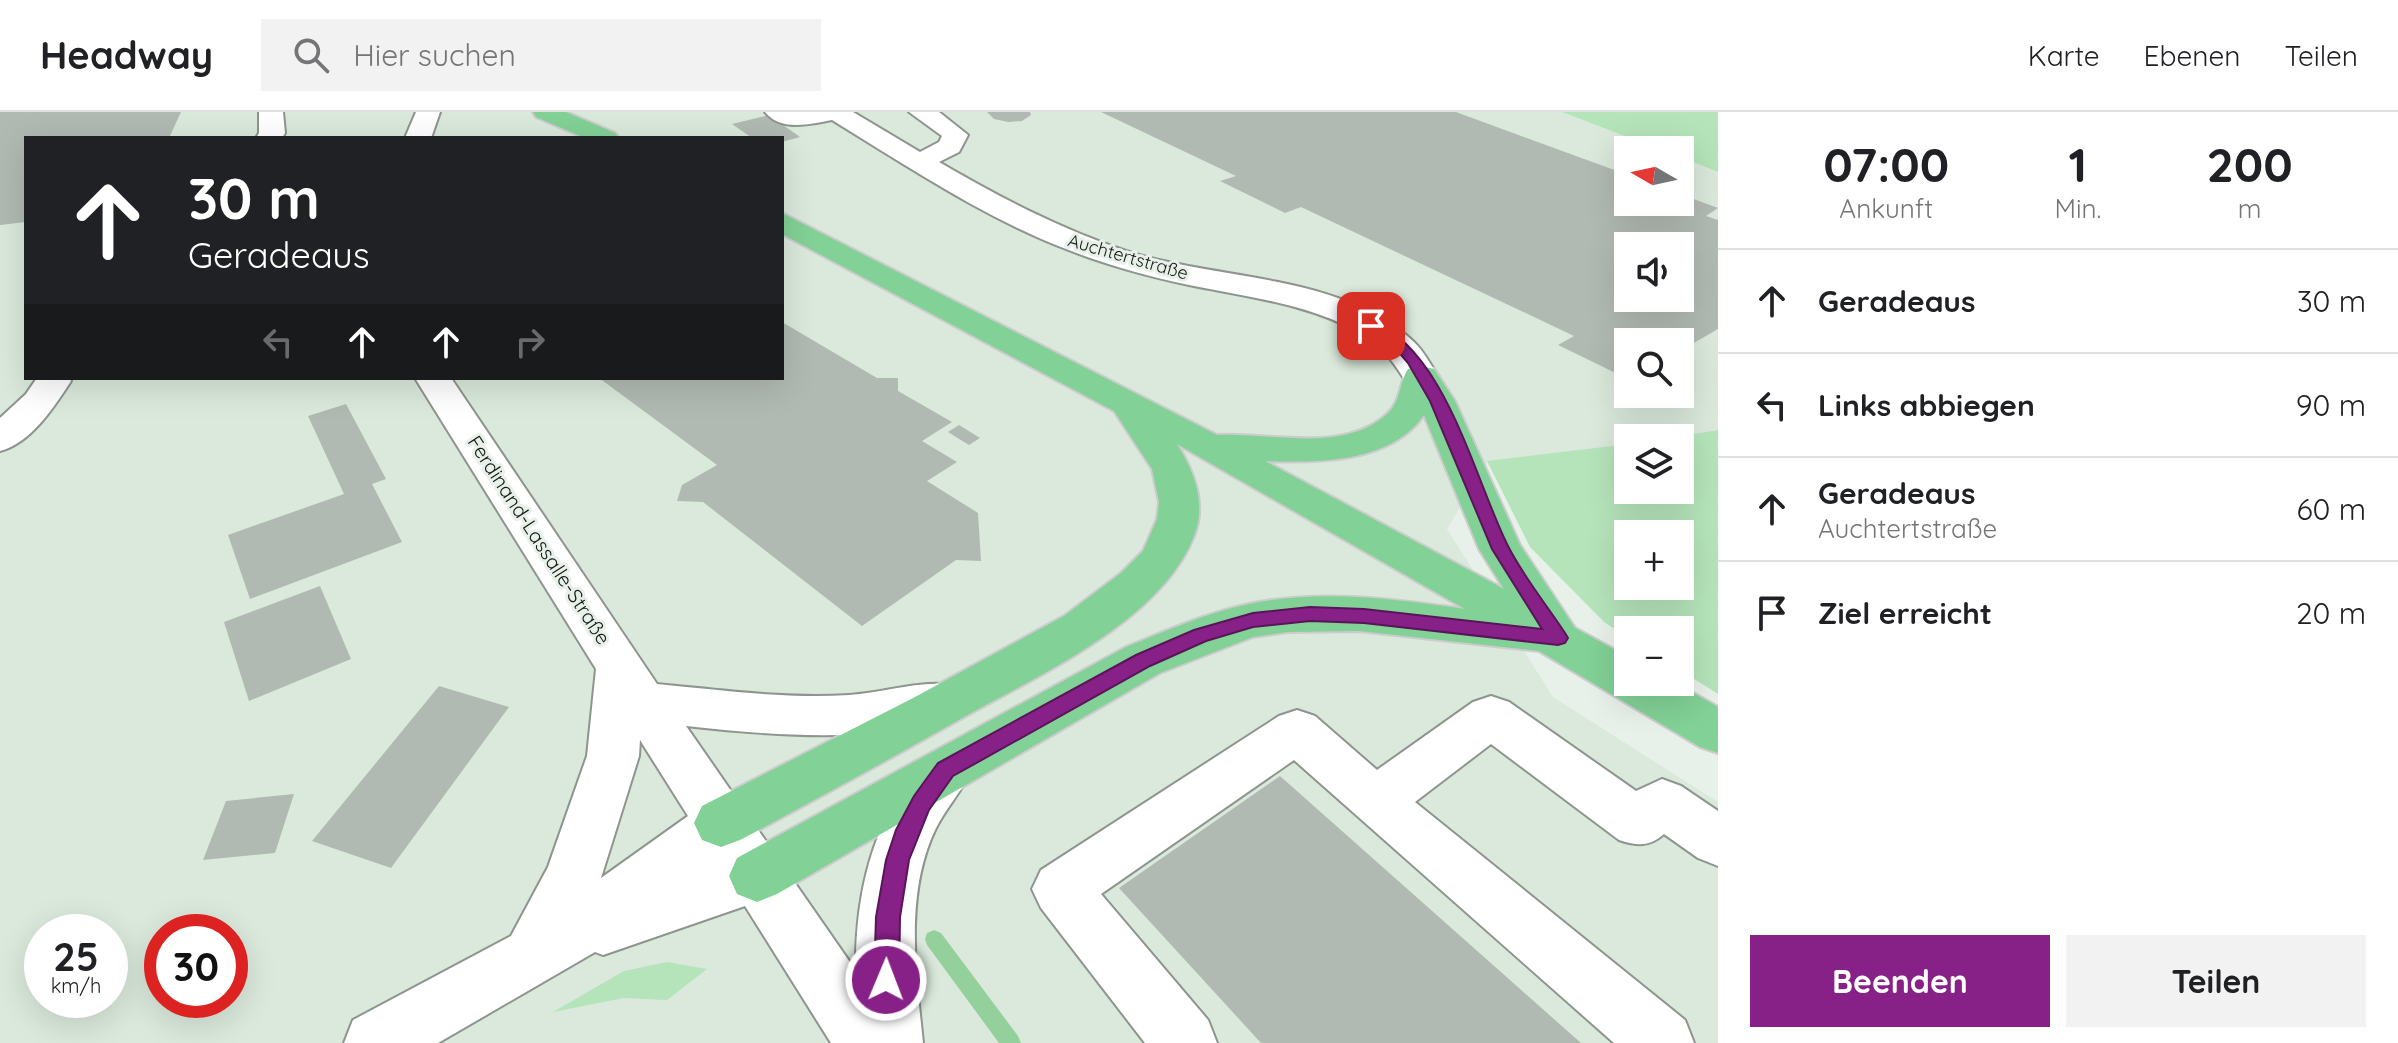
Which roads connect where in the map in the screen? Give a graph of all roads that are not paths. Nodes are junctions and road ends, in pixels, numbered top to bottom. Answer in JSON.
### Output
{"nodes":[{"id":1,"x":271,"y":112,"type":"edge"},
{"id":2,"x":428,"y":112,"type":"edge"},
{"id":3,"x":545,"y":112,"type":"edge"},
{"id":4,"x":835,"y":112,"type":"edge"},
{"id":5,"x":921,"y":112,"type":"edge"},
{"id":6,"x":771,"y":114,"type":"edge"},
{"id":7,"x":270,"y":136,"type":"edge"},
{"id":8,"x":419,"y":136,"type":"edge"},
{"id":9,"x":601,"y":136,"type":"edge"},
{"id":10,"x":919,"y":162,"type":"junction"},
{"id":11,"x":784,"y":223,"type":"edge"},
{"id":12,"x":1421,"y":377,"type":"junction"},
{"id":13,"x":434,"y":380,"type":"edge"},
{"id":14,"x":53,"y":381,"type":"dead end"},
{"id":15,"x":1117,"y":396,"type":"junction"},
{"id":16,"x":0,"y":439,"type":"edge"},
{"id":17,"x":1209,"y":446,"type":"junction"},
{"id":18,"x":1558,"y":638,"type":"junction"},
{"id":19,"x":1614,"y":671,"type":"edge"},
{"id":20,"x":632,"y":683,"type":"junction"},
{"id":21,"x":1656,"y":696,"type":"edge"},
{"id":22,"x":949,"y":702,"type":"junction"},
{"id":23,"x":1718,"y":732,"type":"edge"},
{"id":24,"x":946,"y":770,"type":"junction"},
{"id":25,"x":1375,"y":801,"type":"junction"},
{"id":26,"x":721,"y":823,"type":"junction"},
{"id":27,"x":1718,"y":841,"type":"edge"},
{"id":28,"x":757,"y":876,"type":"junction"},
{"id":29,"x":548,"y":948,"type":"junction"},
{"id":30,"x":445,"y":1025,"type":"edge"},
{"id":31,"x":376,"y":1043,"type":"edge"},
{"id":32,"x":868,"y":1043,"type":"edge"},
{"id":33,"x":891,"y":1043,"type":"edge"},
{"id":34,"x":1185,"y":1043,"type":"edge"},
{"id":35,"x":1662,"y":1043,"type":"edge"}],
"edges":[{"from":1,"to":7,"type":"street"},
{"from":2,"to":8,"type":"street"},
{"from":3,"to":9,"type":"main road"},
{"from":4,"to":6,"type":"street"},
{"from":4,"to":10,"type":"street","name":"Auchtertstraße"},
{"from":5,"to":10,"type":"street"},
{"from":10,"to":12,"type":"street","name":"Auchtertstraße"},
{"from":11,"to":15,"type":"main road"},
{"from":12,"to":17,"type":"main road"},
{"from":12,"to":18,"type":"main road"},
{"from":13,"to":20,"type":"street","name":"Ferdinand-Lassalle-Straße"},
{"from":14,"to":16,"type":"street"},
{"from":15,"to":17,"type":"main road"},
{"from":15,"to":22,"type":"main road"},
{"from":17,"to":18,"type":"main road"},
{"from":18,"to":19,"type":"main road"},
{"from":18,"to":24,"type":"main road"},
{"from":20,"to":22,"type":"street"},
{"from":20,"to":26,"type":"street","name":"Ferdinand-Lassalle-Straße"},
{"from":20,"to":29,"type":"street"},
{"from":21,"to":23,"type":"main road"},
{"from":22,"to":26,"type":"main road"},
{"from":24,"to":28,"type":"main road"},
{"from":24,"to":33,"type":"street"},
{"from":25,"to":27,"type":"street"},
{"from":25,"to":34,"type":"street"},
{"from":25,"to":35,"type":"street"},
{"from":26,"to":28,"type":"street","name":"Ferdinand-Lassalle-Straße"},
{"from":26,"to":29,"type":"street"},
{"from":28,"to":29,"type":"street"},
{"from":28,"to":32,"type":"street","name":"Ferdinand-Lassalle-Straße"},
{"from":29,"to":30,"type":"street"},
{"from":30,"to":31,"type":"street"}]}
